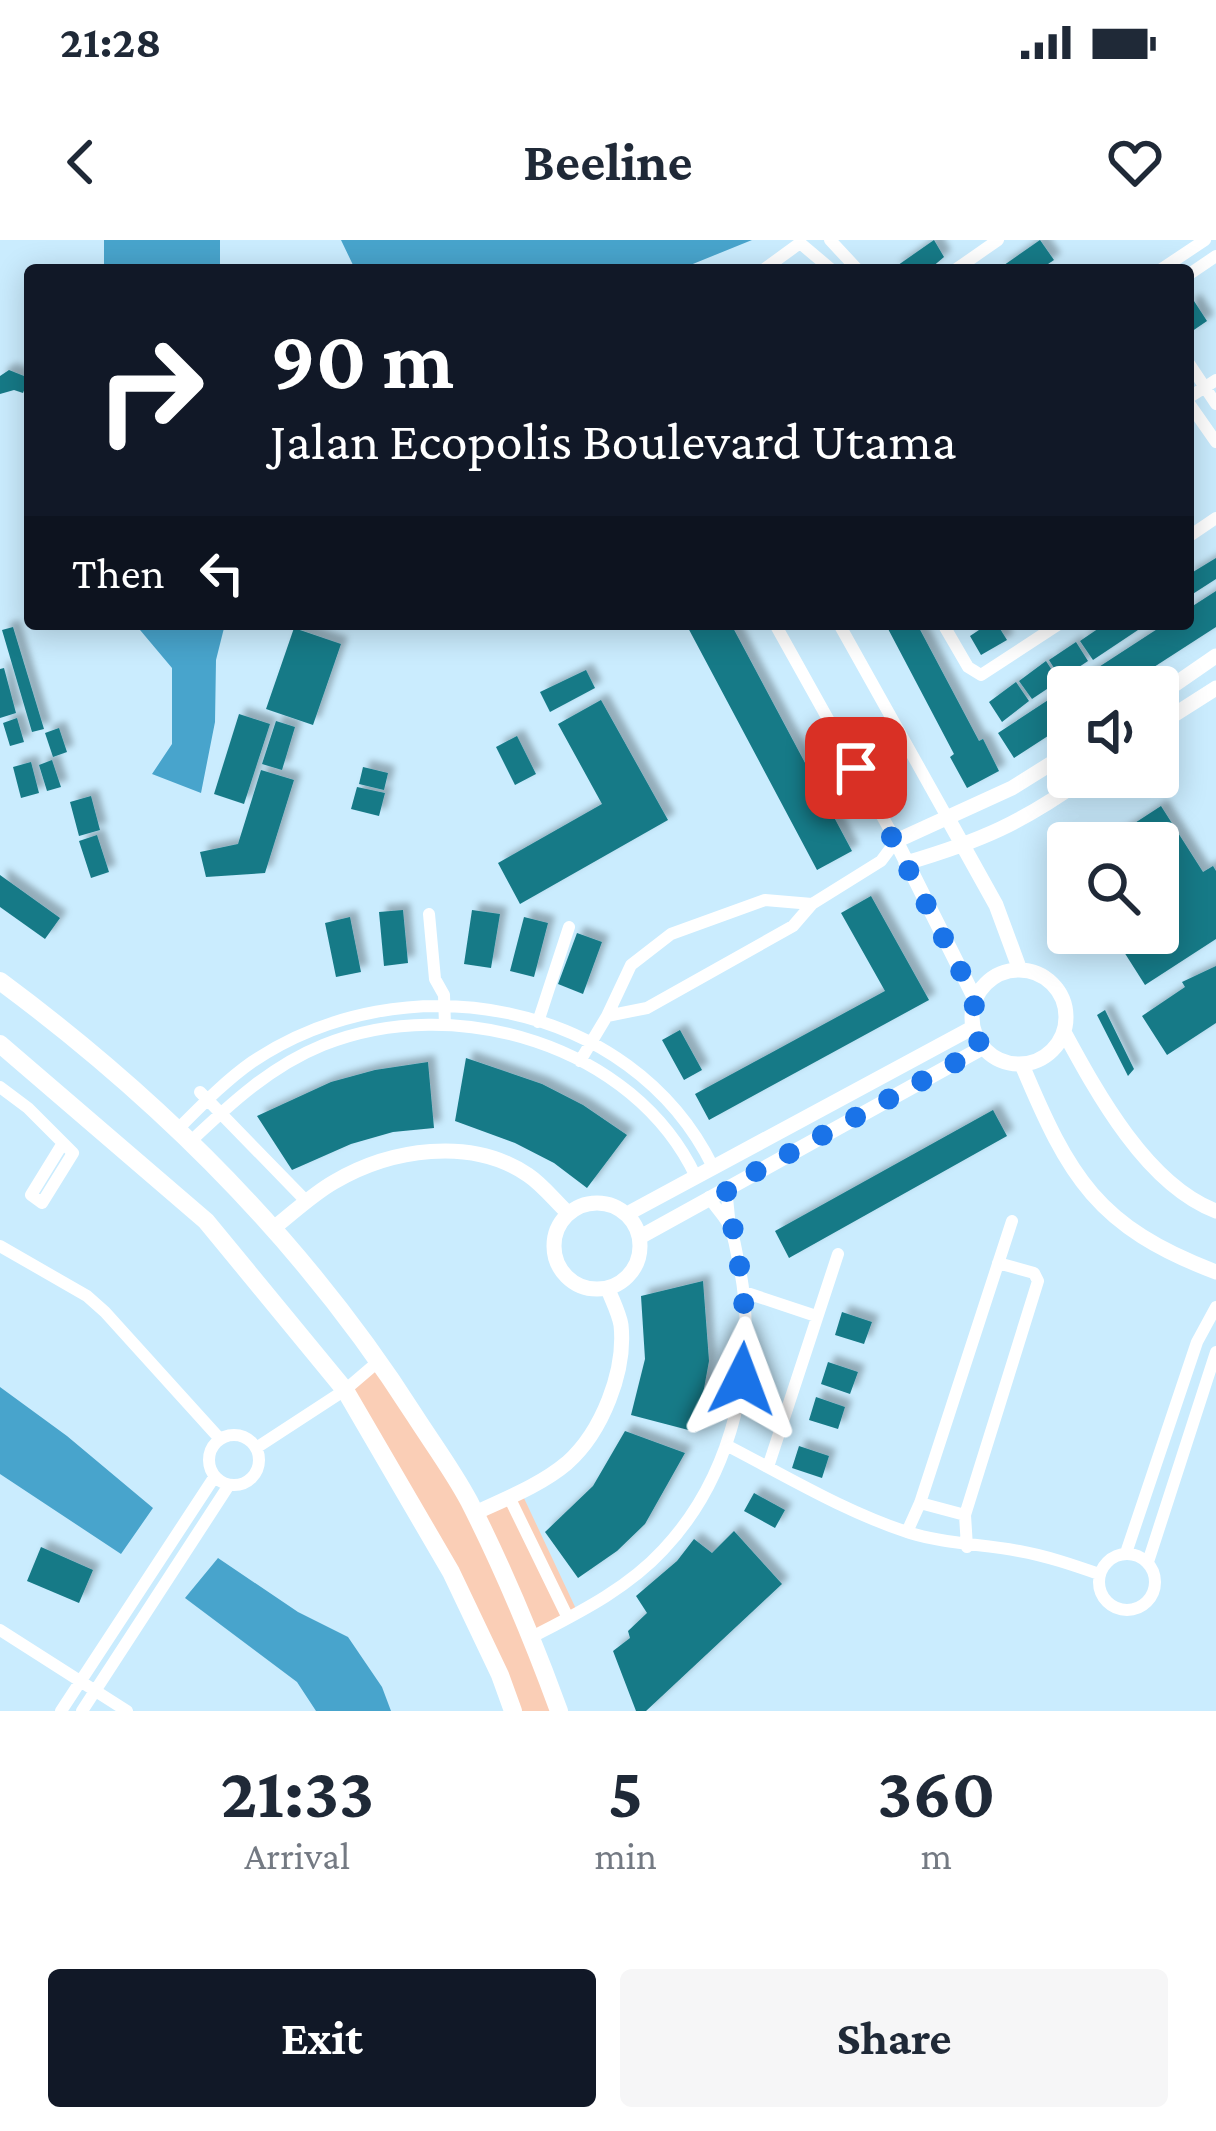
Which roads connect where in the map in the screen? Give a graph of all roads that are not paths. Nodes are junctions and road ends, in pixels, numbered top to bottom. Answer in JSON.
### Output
{"nodes":[{"id":1,"x":830,"y":240,"type":"edge"},
{"id":2,"x":998,"y":240,"type":"edge"},
{"id":3,"x":1205,"y":240,"type":"edge"},
{"id":4,"x":771,"y":264,"type":"edge"},
{"id":5,"x":825,"y":264,"type":"edge"},
{"id":6,"x":852,"y":264,"type":"edge"},
{"id":7,"x":964,"y":264,"type":"edge"},
{"id":8,"x":1169,"y":264,"type":"edge"},
{"id":9,"x":1210,"y":384,"type":"edge"},
{"id":10,"x":1216,"y":404,"type":"edge"},
{"id":11,"x":1194,"y":409,"type":"edge"},
{"id":12,"x":1216,"y":442,"type":"edge"},
{"id":13,"x":779,"y":630,"type":"edge"},
{"id":14,"x":841,"y":630,"type":"edge"},
{"id":15,"x":946,"y":630,"type":"edge"},
{"id":16,"x":1050,"y":630,"type":"edge"},
{"id":17,"x":1216,"y":656,"type":"edge"},
{"id":18,"x":1179,"y":681,"type":"edge"},
{"id":19,"x":1216,"y":688,"type":"edge"},
{"id":20,"x":1179,"y":712,"type":"edge"},
{"id":21,"x":1047,"y":766,"type":"edge"},
{"id":22,"x":1056,"y":798,"type":"edge"},
{"id":23,"x":947,"y":818,"type":"junction"},
{"id":24,"x":896,"y":841,"type":"junction"},
{"id":25,"x":966,"y":846,"type":"junction"},
{"id":26,"x":881,"y":861,"type":"junction"},
{"id":27,"x":906,"y":863,"type":"junction"},
{"id":28,"x":812,"y":904,"type":"junction"},
{"id":29,"x":429,"y":914,"type":"dead end"},
{"id":30,"x":569,"y":927,"type":"dead end"},
{"id":31,"x":1020,"y":970,"type":"junction"},
{"id":32,"x":0,"y":981,"type":"edge"},
{"id":33,"x":975,"y":999,"type":"junction"},
{"id":34,"x":444,"y":1004,"type":"junction"},
{"id":35,"x":608,"y":1016,"type":"junction"},
{"id":36,"x":538,"y":1022,"type":"junction"},
{"id":37,"x":445,"y":1025,"type":"junction"},
{"id":38,"x":972,"y":1028,"type":"junction"},
{"id":39,"x":1064,"y":1032,"type":"junction"},
{"id":40,"x":590,"y":1042,"type":"junction"},
{"id":41,"x":0,"y":1044,"type":"edge"},
{"id":42,"x":982,"y":1048,"type":"junction"},
{"id":43,"x":580,"y":1060,"type":"junction"},
{"id":44,"x":1022,"y":1065,"type":"junction"},
{"id":45,"x":0,"y":1087,"type":"edge"},
{"id":46,"x":204,"y":1096,"type":"junction"},
{"id":47,"x":221,"y":1113,"type":"junction"},
{"id":48,"x":184,"y":1136,"type":"junction"},
{"id":49,"x":63,"y":1143,"type":"dead end"},
{"id":50,"x":713,"y":1167,"type":"junction"},
{"id":51,"x":696,"y":1177,"type":"junction"},
{"id":52,"x":726,"y":1188,"type":"junction"},
{"id":53,"x":709,"y":1198,"type":"junction"},
{"id":54,"x":307,"y":1202,"type":"junction"},
{"id":55,"x":1216,"y":1210,"type":"edge"},
{"id":56,"x":568,"y":1214,"type":"junction"},
{"id":57,"x":627,"y":1214,"type":"junction"},
{"id":58,"x":1012,"y":1221,"type":"dead end"},
{"id":59,"x":275,"y":1227,"type":"junction"},
{"id":60,"x":730,"y":1227,"type":"junction"},
{"id":61,"x":640,"y":1237,"type":"junction"},
{"id":62,"x":0,"y":1246,"type":"edge"},
{"id":63,"x":838,"y":1254,"type":"dead end"},
{"id":64,"x":998,"y":1263,"type":"junction"},
{"id":65,"x":1216,"y":1272,"type":"edge"},
{"id":66,"x":608,"y":1288,"type":"junction"},
{"id":67,"x":744,"y":1292,"type":"junction"},
{"id":68,"x":1216,"y":1307,"type":"edge"},
{"id":69,"x":815,"y":1316,"type":"junction"},
{"id":70,"x":1216,"y":1352,"type":"edge"},
{"id":71,"x":380,"y":1360,"type":"junction"},
{"id":72,"x":345,"y":1390,"type":"junction"},
{"id":73,"x":220,"y":1439,"type":"junction"},
{"id":74,"x":726,"y":1444,"type":"junction"},
{"id":75,"x":256,"y":1448,"type":"junction"},
{"id":76,"x":768,"y":1467,"type":"junction"},
{"id":77,"x":215,"y":1476,"type":"junction"},
{"id":78,"x":229,"y":1485,"type":"junction"},
{"id":79,"x":509,"y":1497,"type":"junction"},
{"id":80,"x":920,"y":1503,"type":"junction"},
{"id":81,"x":475,"y":1514,"type":"junction"},
{"id":82,"x":965,"y":1515,"type":"junction"},
{"id":83,"x":907,"y":1532,"type":"junction"},
{"id":84,"x":968,"y":1547,"type":"junction"},
{"id":85,"x":1126,"y":1553,"type":"junction"},
{"id":86,"x":1148,"y":1562,"type":"junction"},
{"id":87,"x":1099,"y":1574,"type":"junction"},
{"id":88,"x":568,"y":1618,"type":"junction"},
{"id":89,"x":0,"y":1630,"type":"edge"},
{"id":90,"x":532,"y":1637,"type":"junction"},
{"id":91,"x":81,"y":1681,"type":"junction"},
{"id":92,"x":96,"y":1689,"type":"junction"},
{"id":93,"x":61,"y":1711,"type":"edge"},
{"id":94,"x":82,"y":1711,"type":"edge"},
{"id":95,"x":127,"y":1711,"type":"edge"},
{"id":96,"x":513,"y":1711,"type":"edge"},
{"id":97,"x":559,"y":1711,"type":"edge"}],
"edges":[{"from":1,"to":6,"type":"street"},
{"from":2,"to":7,"type":"street"},
{"from":3,"to":8,"type":"street"},
{"from":4,"to":5,"type":"street"},
{"from":9,"to":10,"type":"street"},
{"from":11,"to":12,"type":"street"},
{"from":13,"to":24,"type":"street"},
{"from":14,"to":23,"type":"street"},
{"from":15,"to":16,"type":"street"},
{"from":17,"to":18,"type":"street"},
{"from":19,"to":20,"type":"street"},
{"from":21,"to":23,"type":"street"},
{"from":22,"to":25,"type":"street"},
{"from":23,"to":24,"type":"street"},
{"from":23,"to":25,"type":"street"},
{"from":24,"to":26,"type":"street"},
{"from":24,"to":27,"type":"street"},
{"from":25,"to":27,"type":"street"},
{"from":25,"to":31,"type":"street"},
{"from":26,"to":27,"type":"street"},
{"from":26,"to":28,"type":"street"},
{"from":27,"to":33,"type":"street"},
{"from":28,"to":35,"type":"street"},
{"from":28,"to":35,"type":"street"},
{"from":29,"to":34,"type":"street"},
{"from":30,"to":36,"type":"street"},
{"from":31,"to":33,"type":"street"},
{"from":31,"to":39,"type":"street"},
{"from":32,"to":48,"type":"main road"},
{"from":33,"to":38,"type":"street"},
{"from":34,"to":36,"type":"street"},
{"from":34,"to":37,"type":"street"},
{"from":34,"to":46,"type":"street"},
{"from":35,"to":40,"type":"street"},
{"from":36,"to":40,"type":"street"},
{"from":37,"to":43,"type":"street"},
{"from":37,"to":47,"type":"street"},
{"from":38,"to":42,"type":"street"},
{"from":38,"to":50,"type":"street"},
{"from":39,"to":44,"type":"street"},
{"from":39,"to":55,"type":"street"},
{"from":40,"to":43,"type":"street"},
{"from":40,"to":50,"type":"street"},
{"from":41,"to":72,"type":"main road"},
{"from":42,"to":44,"type":"street"},
{"from":42,"to":52,"type":"street"},
{"from":43,"to":51,"type":"street"},
{"from":44,"to":65,"type":"street"},
{"from":45,"to":49,"type":"street"},
{"from":46,"to":47,"type":"street"},
{"from":46,"to":48,"type":"street"},
{"from":47,"to":48,"type":"street"},
{"from":47,"to":54,"type":"street"},
{"from":48,"to":59,"type":"main road"},
{"from":50,"to":51,"type":"street"},
{"from":51,"to":57,"type":"street"},
{"from":52,"to":53,"type":"street"},
{"from":52,"to":60,"type":"street"},
{"from":53,"to":60,"type":"street"},
{"from":53,"to":61,"type":"street"},
{"from":54,"to":56,"type":"street"},
{"from":54,"to":59,"type":"street"},
{"from":56,"to":57,"type":"street"},
{"from":56,"to":66,"type":"street"},
{"from":57,"to":61,"type":"street"},
{"from":58,"to":64,"type":"street"},
{"from":59,"to":71,"type":"main road"},
{"from":60,"to":67,"type":"street"},
{"from":61,"to":66,"type":"street"},
{"from":62,"to":73,"type":"street"},
{"from":63,"to":69,"type":"street"},
{"from":64,"to":80,"type":"street"},
{"from":64,"to":82,"type":"street"},
{"from":66,"to":79,"type":"street"},
{"from":67,"to":69,"type":"street"},
{"from":67,"to":74,"type":"street"},
{"from":68,"to":85,"type":"street"},
{"from":69,"to":76,"type":"street"},
{"from":70,"to":86,"type":"street"},
{"from":71,"to":72,"type":"street"},
{"from":71,"to":81,"type":"main road"},
{"from":72,"to":75,"type":"street"},
{"from":72,"to":96,"type":"main road"},
{"from":73,"to":75,"type":"street"},
{"from":73,"to":77,"type":"street"},
{"from":74,"to":76,"type":"street"},
{"from":74,"to":88,"type":"street"},
{"from":75,"to":78,"type":"street"},
{"from":76,"to":83,"type":"street"},
{"from":77,"to":78,"type":"street"},
{"from":77,"to":91,"type":"street"},
{"from":78,"to":92,"type":"street"},
{"from":79,"to":81,"type":"street"},
{"from":79,"to":88,"type":"street"},
{"from":80,"to":82,"type":"street"},
{"from":80,"to":83,"type":"street"},
{"from":81,"to":90,"type":"main road"},
{"from":82,"to":84,"type":"street"},
{"from":83,"to":84,"type":"street"},
{"from":84,"to":87,"type":"street"},
{"from":85,"to":86,"type":"street"},
{"from":85,"to":87,"type":"street"},
{"from":86,"to":87,"type":"street"},
{"from":88,"to":90,"type":"street"},
{"from":89,"to":91,"type":"street"},
{"from":90,"to":97,"type":"main road"},
{"from":91,"to":92,"type":"street"},
{"from":91,"to":93,"type":"street"},
{"from":92,"to":94,"type":"street"},
{"from":92,"to":95,"type":"street"}]}
